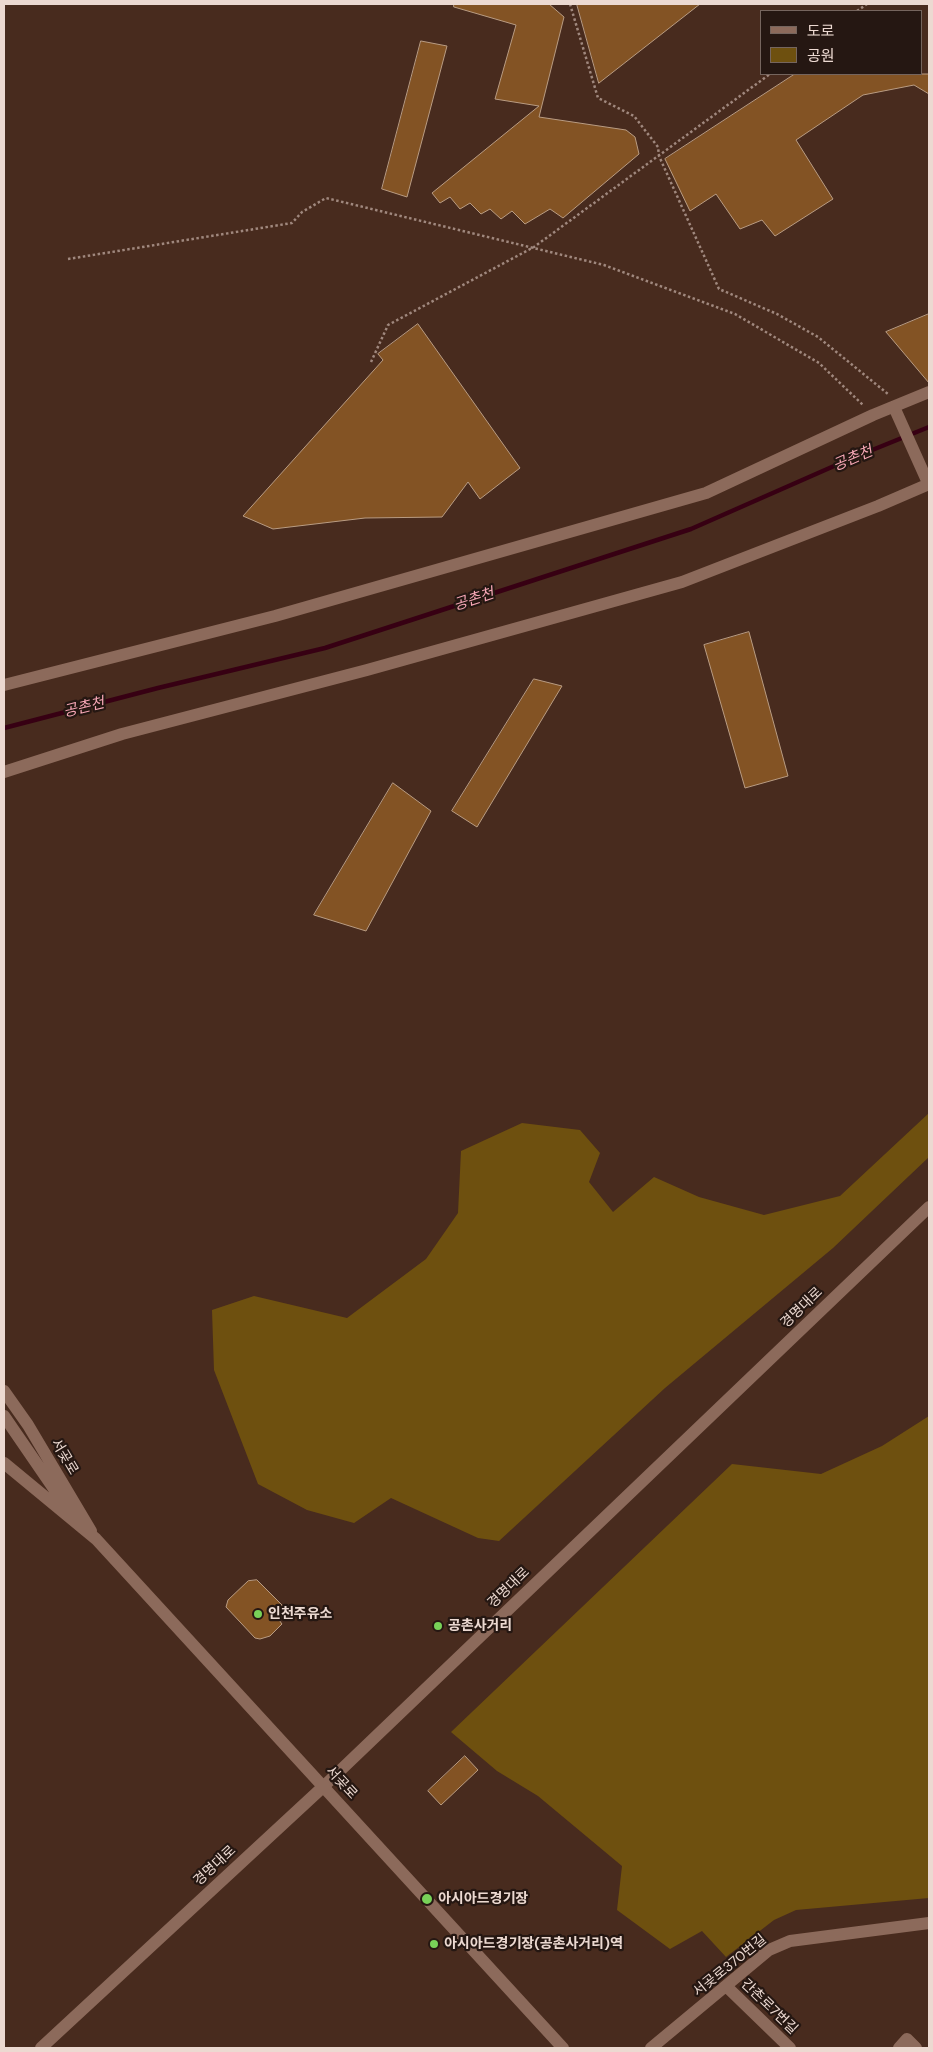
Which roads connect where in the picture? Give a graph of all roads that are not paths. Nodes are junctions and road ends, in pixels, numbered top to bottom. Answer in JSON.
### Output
{"nodes":[{"id":1,"x":929,"y":392,"type":"edge"},
{"id":2,"x":897,"y":412,"type":"junction"},
{"id":3,"x":928,"y":482,"type":"edge"},
{"id":4,"x":4,"y":685,"type":"edge"},
{"id":5,"x":4,"y":772,"type":"edge"},
{"id":6,"x":929,"y":1207,"type":"edge"},
{"id":7,"x":4,"y":1391,"type":"edge"},
{"id":8,"x":4,"y":1416,"type":"edge"},
{"id":9,"x":4,"y":1463,"type":"edge"},
{"id":10,"x":79,"y":1525,"type":"junction"},
{"id":11,"x":96,"y":1539,"type":"junction"},
{"id":12,"x":324,"y":1786,"type":"junction"},
{"id":13,"x":929,"y":1924,"type":"edge"},
{"id":14,"x":727,"y":1987,"type":"junction"},
{"id":15,"x":41,"y":2048,"type":"edge"},
{"id":16,"x":563,"y":2048,"type":"edge"},
{"id":17,"x":651,"y":2048,"type":"edge"},
{"id":18,"x":790,"y":2048,"type":"edge"}],
"edges":[{"from":1,"to":2,"type":"street"},
{"from":2,"to":3,"type":"street"},
{"from":2,"to":4,"type":"street"},
{"from":3,"to":5,"type":"street"},
{"from":6,"to":12,"type":"street","name":"경명대로"},
{"from":7,"to":11,"type":"street","name":"서곶로"},
{"from":8,"to":10,"type":"street","name":"서곶로"},
{"from":9,"to":10,"type":"street","name":"서곶로"},
{"from":10,"to":11,"type":"street","name":"서곶로"},
{"from":11,"to":12,"type":"street","name":"서곶로"},
{"from":12,"to":15,"type":"street","name":"경명대로"},
{"from":12,"to":16,"type":"street","name":"서곶로"},
{"from":13,"to":14,"type":"street","name":"서곶로370번길"},
{"from":14,"to":17,"type":"street","name":"서곶로370번길"},
{"from":14,"to":18,"type":"street","name":"간촌로7번길"}]}
